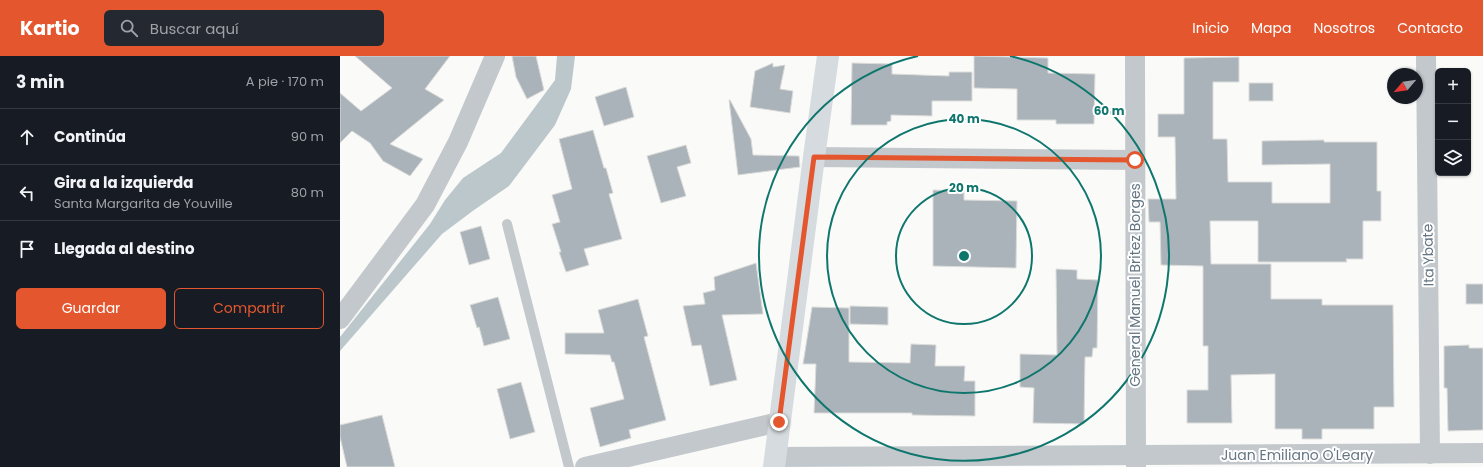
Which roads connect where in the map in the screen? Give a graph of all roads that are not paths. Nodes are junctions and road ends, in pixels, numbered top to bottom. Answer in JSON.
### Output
{"nodes":[{"id":1,"x":495,"y":56,"type":"edge"},
{"id":2,"x":828,"y":56,"type":"edge"},
{"id":3,"x":1135,"y":56,"type":"edge"},
{"id":4,"x":1426,"y":56,"type":"edge"},
{"id":5,"x":814,"y":157,"type":"junction"},
{"id":6,"x":1135,"y":160,"type":"junction"},
{"id":7,"x":507,"y":224,"type":"dead end"},
{"id":8,"x":340,"y":319,"type":"edge"},
{"id":9,"x":779,"y":422,"type":"junction"},
{"id":10,"x":1483,"y":453,"type":"edge"},
{"id":11,"x":1430,"y":454,"type":"junction"},
{"id":12,"x":1136,"y":461,"type":"edge"},
{"id":13,"x":774,"y":462,"type":"edge"},
{"id":14,"x":569,"y":467,"type":"edge"},
{"id":15,"x":585,"y":467,"type":"edge"}],
"edges":[{"from":1,"to":8,"type":"street"},
{"from":2,"to":5,"type":"main road"},
{"from":3,"to":6,"type":"street","name":"General Manuel Britez Borges"},
{"from":4,"to":11,"type":"street","name":"Ita Ybate"},
{"from":5,"to":6,"type":"street"},
{"from":5,"to":9,"type":"main road"},
{"from":6,"to":12,"type":"street","name":"General Manuel Britez Borges"},
{"from":7,"to":14,"type":"lane"},
{"from":9,"to":13,"type":"main road"},
{"from":9,"to":15,"type":"street"},
{"from":10,"to":11,"type":"street","name":"Juan Emiliano O'Leary"},
{"from":11,"to":12,"type":"street","name":"Juan Emiliano O'Leary"},
{"from":12,"to":13,"type":"street","name":"Juan Emiliano O'Leary"}]}
